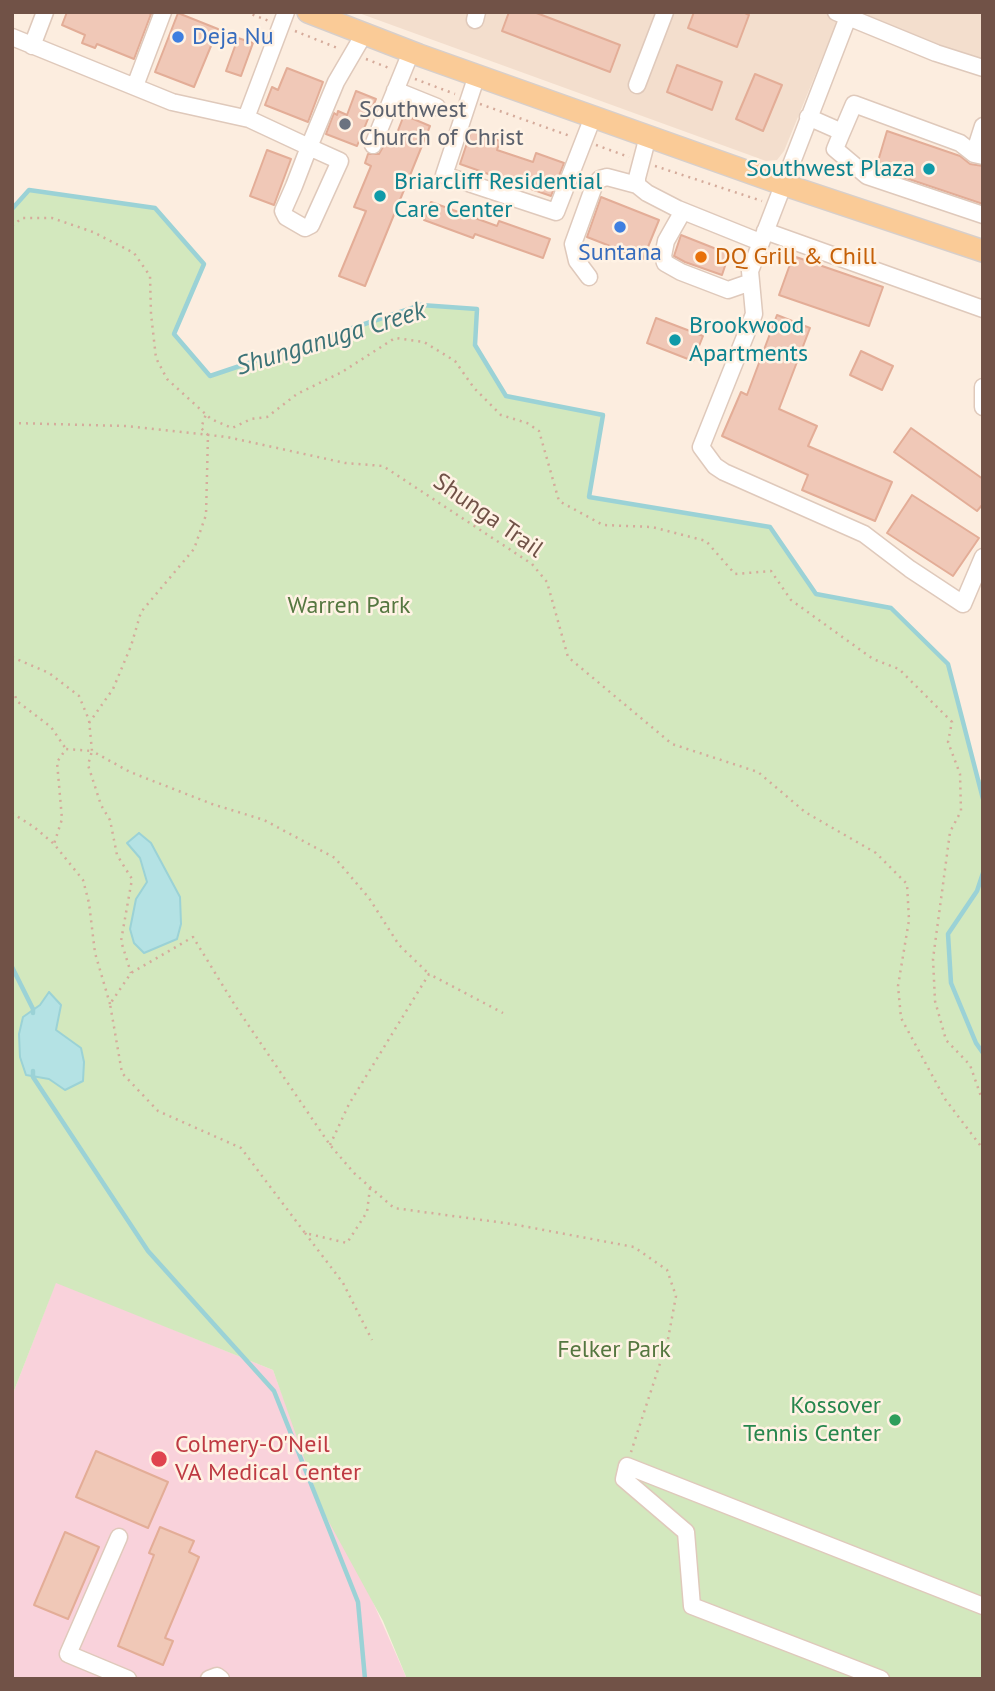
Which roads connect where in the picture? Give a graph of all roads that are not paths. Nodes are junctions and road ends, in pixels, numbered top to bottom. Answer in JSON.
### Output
{"nodes":[{"id":1,"x":45,"y":12,"type":"edge"},
{"id":2,"x":163,"y":12,"type":"edge"},
{"id":3,"x":308,"y":12,"type":"edge"},
{"id":4,"x":665,"y":12,"type":"edge"},
{"id":5,"x":844,"y":14,"type":"edge"},
{"id":6,"x":284,"y":19,"type":"edge"},
{"id":7,"x":364,"y":34,"type":"junction"},
{"id":8,"x":12,"y":37,"type":"edge"},
{"id":9,"x":32,"y":46,"type":"junction"},
{"id":10,"x":411,"y":52,"type":"junction"},
{"id":11,"x":983,"y":68,"type":"edge"},
{"id":12,"x":477,"y":75,"type":"junction"},
{"id":13,"x":637,"y":85,"type":"dead end"},
{"id":14,"x":135,"y":86,"type":"junction"},
{"id":15,"x":395,"y":90,"type":"junction"},
{"id":16,"x":437,"y":107,"type":"dead end"},
{"id":17,"x":593,"y":117,"type":"junction"},
{"id":18,"x":808,"y":117,"type":"junction"},
{"id":19,"x":246,"y":118,"type":"junction"},
{"id":20,"x":983,"y":126,"type":"edge"},
{"id":21,"x":842,"y":132,"type":"junction"},
{"id":22,"x":648,"y":136,"type":"junction"},
{"id":23,"x":373,"y":145,"type":"dead end"},
{"id":24,"x":309,"y":147,"type":"junction"},
{"id":25,"x":978,"y":155,"type":"edge"},
{"id":26,"x":782,"y":184,"type":"junction"},
{"id":27,"x":637,"y":185,"type":"junction"},
{"id":28,"x":683,"y":211,"type":"junction"},
{"id":29,"x":983,"y":215,"type":"edge"},
{"id":30,"x":762,"y":236,"type":"junction"},
{"id":31,"x":983,"y":251,"type":"edge"},
{"id":32,"x":589,"y":277,"type":"dead end"},
{"id":33,"x":751,"y":282,"type":"junction"},
{"id":34,"x":983,"y":309,"type":"edge"},
{"id":35,"x":983,"y":387,"type":"edge"},
{"id":36,"x":983,"y":407,"type":"edge"},
{"id":37,"x":983,"y":557,"type":"edge"},
{"id":38,"x":119,"y":1537,"type":"dead end"},
{"id":39,"x":983,"y":1606,"type":"edge"},
{"id":40,"x":128,"y":1679,"type":"edge"},
{"id":41,"x":209,"y":1679,"type":"edge"},
{"id":42,"x":221,"y":1679,"type":"edge"},
{"id":43,"x":881,"y":1679,"type":"edge"}],
"edges":[{"from":1,"to":9,"type":"street"},
{"from":2,"to":14,"type":"street"},
{"from":3,"to":7,"type":"main road"},
{"from":4,"to":13,"type":"street"},
{"from":5,"to":11,"type":"street"},
{"from":5,"to":18,"type":"street"},
{"from":6,"to":19,"type":"street"},
{"from":7,"to":10,"type":"main road"},
{"from":7,"to":24,"type":"street"},
{"from":8,"to":9,"type":"street"},
{"from":9,"to":14,"type":"street"},
{"from":10,"to":12,"type":"main road"},
{"from":10,"to":15,"type":"street"},
{"from":12,"to":17,"type":"main road"},
{"from":12,"to":17,"type":"street"},
{"from":14,"to":19,"type":"street"},
{"from":15,"to":16,"type":"street"},
{"from":15,"to":23,"type":"street"},
{"from":17,"to":22,"type":"main road"},
{"from":18,"to":21,"type":"street"},
{"from":18,"to":26,"type":"street"},
{"from":19,"to":24,"type":"street"},
{"from":20,"to":25,"type":"street"},
{"from":21,"to":25,"type":"street"},
{"from":21,"to":29,"type":"street"},
{"from":22,"to":26,"type":"main road"},
{"from":22,"to":27,"type":"street"},
{"from":24,"to":24,"type":"street"},
{"from":26,"to":30,"type":"street"},
{"from":26,"to":31,"type":"main road"},
{"from":27,"to":28,"type":"street"},
{"from":27,"to":32,"type":"street"},
{"from":28,"to":30,"type":"street"},
{"from":28,"to":33,"type":"street"},
{"from":30,"to":33,"type":"street"},
{"from":30,"to":34,"type":"street"},
{"from":33,"to":37,"type":"street"},
{"from":35,"to":36,"type":"street"},
{"from":38,"to":40,"type":"street"},
{"from":39,"to":43,"type":"street"},
{"from":41,"to":42,"type":"street"}]}
